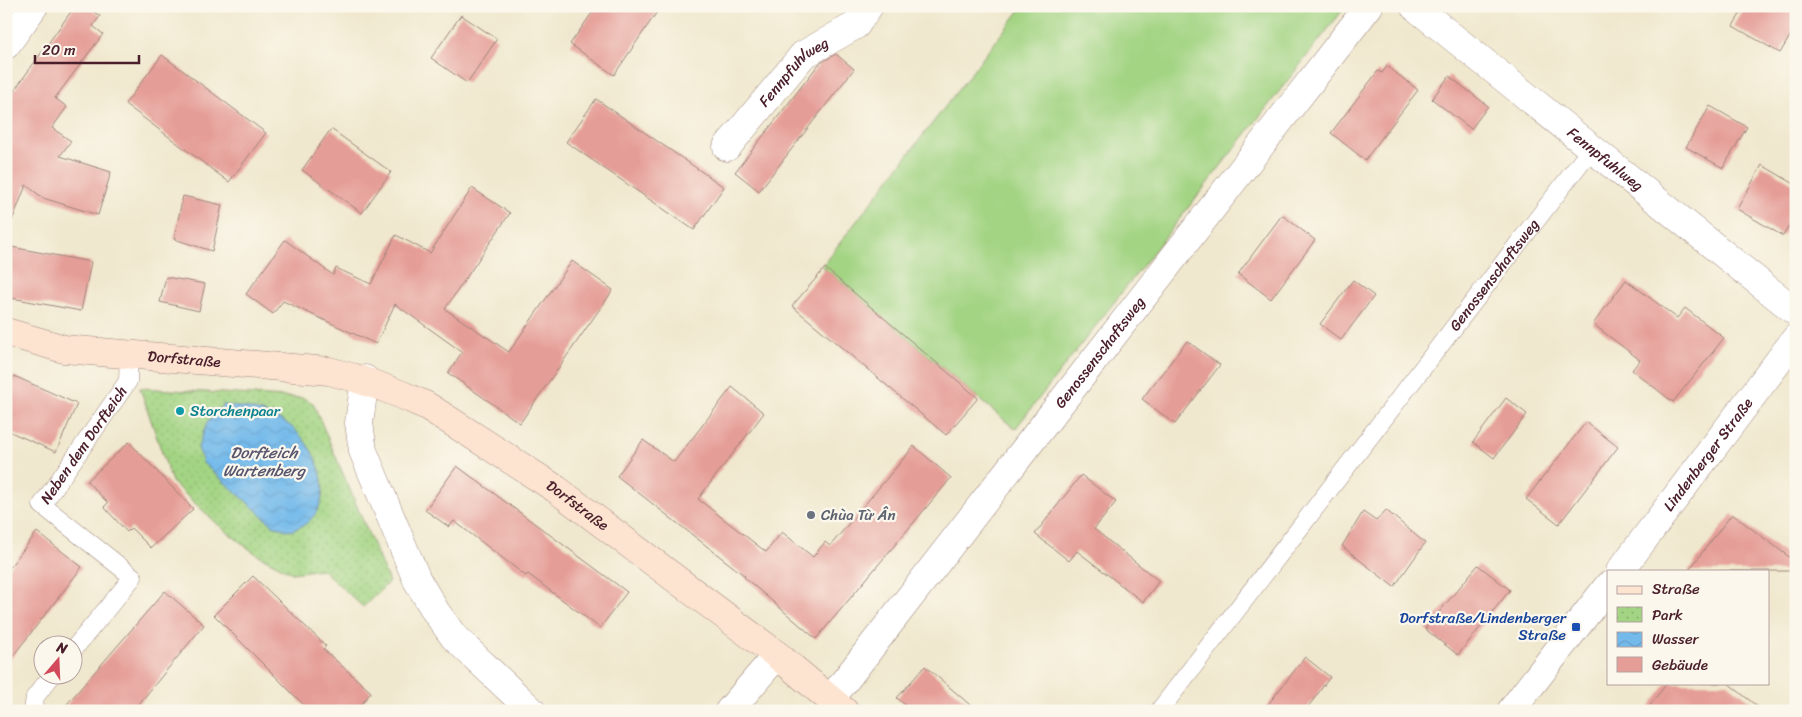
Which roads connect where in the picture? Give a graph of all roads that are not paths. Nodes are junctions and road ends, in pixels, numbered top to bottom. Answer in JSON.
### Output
{"nodes":[{"id":1,"x":34,"y":6,"type":"edge"},
{"id":2,"x":869,"y":6,"type":"edge"},
{"id":3,"x":1369,"y":6,"type":"edge"},
{"id":4,"x":1414,"y":6,"type":"edge"},
{"id":5,"x":6,"y":45,"type":"edge"},
{"id":6,"x":727,"y":147,"type":"dead end"},
{"id":7,"x":1591,"y":149,"type":"junction"},
{"id":8,"x":1796,"y":312,"type":"edge"},
{"id":9,"x":6,"y":332,"type":"edge"},
{"id":10,"x":1796,"y":338,"type":"edge"},
{"id":11,"x":130,"y":354,"type":"junction"},
{"id":12,"x":365,"y":379,"type":"junction"},
{"id":13,"x":1621,"y":570,"type":"edge"},
{"id":14,"x":1607,"y":587,"type":"edge"},
{"id":15,"x":82,"y":639,"type":"edge"},
{"id":16,"x":777,"y":655,"type":"junction"},
{"id":17,"x":45,"y":684,"type":"edge"},
{"id":18,"x":837,"y":705,"type":"edge"},
{"id":19,"x":33,"y":711,"type":"edge"},
{"id":20,"x":532,"y":711,"type":"edge"},
{"id":21,"x":729,"y":711,"type":"edge"},
{"id":22,"x":1159,"y":711,"type":"edge"},
{"id":23,"x":1511,"y":711,"type":"edge"}],
"edges":[{"from":1,"to":5,"type":"street"},
{"from":2,"to":6,"type":"street","name":"Fennpfuhlweg"},
{"from":3,"to":18,"type":"street","name":"Genossenschaftsweg"},
{"from":4,"to":7,"type":"street","name":"Fennpfuhlweg"},
{"from":7,"to":8,"type":"street","name":"Fennpfuhlweg"},
{"from":7,"to":22,"type":"lane","name":"Genossenschaftsweg"},
{"from":9,"to":11,"type":"main road","name":"Dorfstraße"},
{"from":10,"to":13,"type":"street","name":"Lindenberger Straße"},
{"from":11,"to":12,"type":"main road","name":"Dorfstraße"},
{"from":11,"to":15,"type":"lane","name":"Neben dem Dorfteich"},
{"from":12,"to":16,"type":"main road","name":"Dorfstraße"},
{"from":12,"to":20,"type":"street"},
{"from":14,"to":23,"type":"street"},
{"from":16,"to":18,"type":"main road","name":"Dorfstraße"},
{"from":16,"to":21,"type":"street"},
{"from":17,"to":19,"type":"lane"}]}
